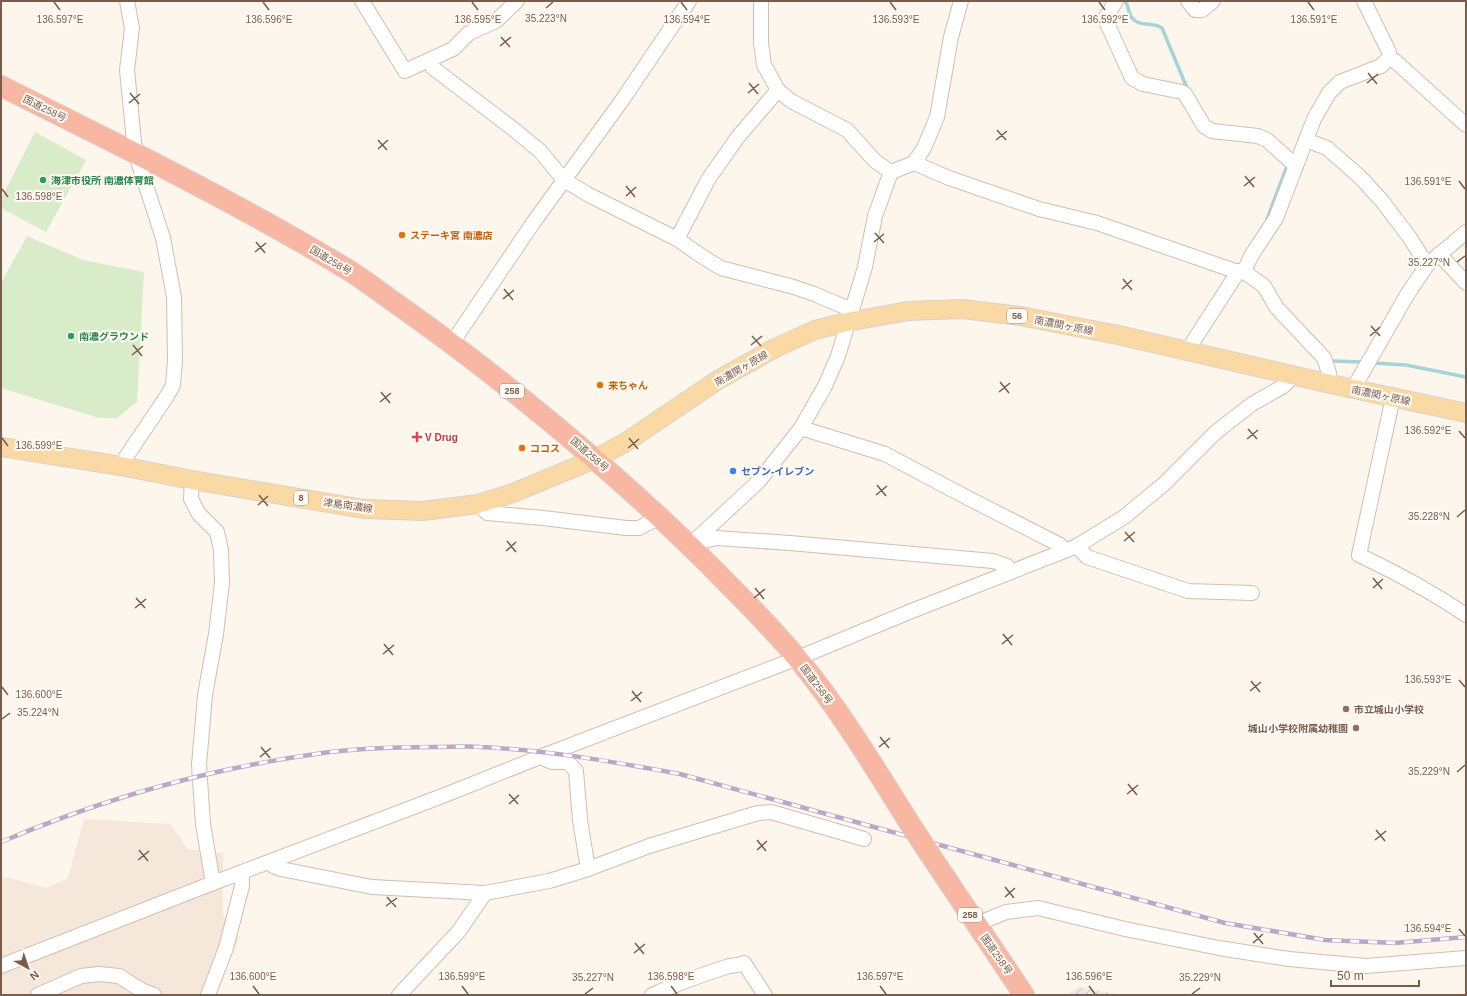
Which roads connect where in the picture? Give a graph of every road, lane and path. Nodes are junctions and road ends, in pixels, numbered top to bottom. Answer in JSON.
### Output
{"nodes":[{"id":1,"x":127,"y":1,"type":"edge"},
{"id":2,"x":362,"y":1,"type":"edge"},
{"id":3,"x":517,"y":1,"type":"edge"},
{"id":4,"x":689,"y":1,"type":"edge"},
{"id":5,"x":762,"y":1,"type":"edge"},
{"id":6,"x":961,"y":1,"type":"edge"},
{"id":7,"x":1116,"y":1,"type":"edge"},
{"id":8,"x":1188,"y":1,"type":"edge"},
{"id":9,"x":1214,"y":1,"type":"edge"},
{"id":10,"x":1364,"y":1,"type":"edge"},
{"id":11,"x":1389,"y":58,"type":"junction"},
{"id":12,"x":429,"y":61,"type":"junction"},
{"id":13,"x":1,"y":86,"type":"edge"},
{"id":14,"x":778,"y":90,"type":"junction"},
{"id":15,"x":1466,"y":125,"type":"edge"},
{"id":16,"x":1306,"y":140,"type":"junction"},
{"id":17,"x":135,"y":152,"type":"junction"},
{"id":18,"x":914,"y":163,"type":"junction"},
{"id":19,"x":1296,"y":166,"type":"junction"},
{"id":20,"x":891,"y":172,"type":"junction"},
{"id":21,"x":564,"y":180,"type":"junction"},
{"id":22,"x":1466,"y":232,"type":"edge"},
{"id":23,"x":677,"y":239,"type":"junction"},
{"id":24,"x":1438,"y":254,"type":"junction"},
{"id":25,"x":1427,"y":265,"type":"junction"},
{"id":26,"x":1241,"y":271,"type":"junction"},
{"id":27,"x":1466,"y":283,"type":"edge"},
{"id":28,"x":850,"y":316,"type":"junction"},
{"id":29,"x":452,"y":343,"type":"junction"},
{"id":30,"x":1187,"y":351,"type":"junction"},
{"id":31,"x":1294,"y":376,"type":"junction"},
{"id":32,"x":1326,"y":383,"type":"junction"},
{"id":33,"x":1353,"y":389,"type":"junction"},
{"id":34,"x":1393,"y":397,"type":"junction"},
{"id":35,"x":1466,"y":414,"type":"edge"},
{"id":36,"x":801,"y":428,"type":"junction"},
{"id":37,"x":1,"y":447,"type":"edge"},
{"id":38,"x":595,"y":459,"type":"junction"},
{"id":39,"x":121,"y":466,"type":"junction"},
{"id":40,"x":192,"y":480,"type":"junction"},
{"id":41,"x":478,"y":504,"type":"junction"},
{"id":42,"x":660,"y":517,"type":"junction"},
{"id":43,"x":690,"y":545,"type":"junction"},
{"id":44,"x":1070,"y":548,"type":"junction"},
{"id":45,"x":1011,"y":572,"type":"junction"},
{"id":46,"x":1252,"y":593,"type":"dead end"},
{"id":47,"x":1466,"y":616,"type":"edge"},
{"id":48,"x":798,"y":658,"type":"junction"},
{"id":49,"x":540,"y":757,"type":"junction"},
{"id":50,"x":864,"y":839,"type":"dead end"},
{"id":51,"x":271,"y":862,"type":"junction"},
{"id":52,"x":588,"y":869,"type":"junction"},
{"id":53,"x":242,"y":872,"type":"junction"},
{"id":54,"x":213,"y":883,"type":"junction"},
{"id":55,"x":485,"y":893,"type":"junction"},
{"id":56,"x":977,"y":924,"type":"junction"},
{"id":57,"x":1466,"y":958,"type":"edge"},
{"id":58,"x":1,"y":966,"type":"edge"},
{"id":59,"x":38,"y":995,"type":"edge"},
{"id":60,"x":154,"y":995,"type":"edge"},
{"id":61,"x":208,"y":995,"type":"edge"},
{"id":62,"x":399,"y":995,"type":"edge"},
{"id":63,"x":652,"y":995,"type":"edge"},
{"id":64,"x":766,"y":995,"type":"edge"},
{"id":65,"x":1024,"y":995,"type":"edge"}],
"edges":[{"from":1,"to":17,"type":"street"},
{"from":2,"to":12,"type":"street"},
{"from":3,"to":12,"type":"street"},
{"from":4,"to":21,"type":"street"},
{"from":5,"to":14,"type":"street"},
{"from":6,"to":18,"type":"street"},
{"from":7,"to":19,"type":"street"},
{"from":8,"to":9,"type":"street"},
{"from":10,"to":11,"type":"street"},
{"from":11,"to":15,"type":"street"},
{"from":11,"to":16,"type":"street"},
{"from":12,"to":21,"type":"street"},
{"from":13,"to":17,"type":"highway","name":"国道258号","number":"258"},
{"from":14,"to":20,"type":"street"},
{"from":14,"to":23,"type":"street"},
{"from":16,"to":19,"type":"street"},
{"from":16,"to":25,"type":"street"},
{"from":17,"to":29,"type":"highway","name":"国道258号","number":"258"},
{"from":17,"to":39,"type":"street"},
{"from":18,"to":20,"type":"street"},
{"from":18,"to":26,"type":"street"},
{"from":19,"to":26,"type":"street"},
{"from":20,"to":28,"type":"street"},
{"from":21,"to":23,"type":"street"},
{"from":21,"to":29,"type":"street"},
{"from":22,"to":24,"type":"street"},
{"from":23,"to":28,"type":"street"},
{"from":24,"to":25,"type":"street"},
{"from":24,"to":27,"type":"street"},
{"from":25,"to":33,"type":"street"},
{"from":26,"to":30,"type":"street"},
{"from":26,"to":32,"type":"street"},
{"from":28,"to":30,"type":"main road","name":"南濃関ヶ原線","number":"56"},
{"from":28,"to":36,"type":"street"},
{"from":28,"to":38,"type":"main road","name":"南濃関ヶ原線","number":"56"},
{"from":29,"to":38,"type":"highway","name":"国道258号","number":"258"},
{"from":30,"to":31,"type":"main road","name":"南濃関ヶ原線","number":"56"},
{"from":31,"to":32,"type":"main road","name":"南濃関ヶ原線","number":"56"},
{"from":31,"to":44,"type":"street"},
{"from":32,"to":33,"type":"main road","name":"南濃関ヶ原線","number":"56"},
{"from":33,"to":34,"type":"main road","name":"南濃関ヶ原線","number":"56"},
{"from":34,"to":35,"type":"main road","name":"南濃関ヶ原線","number":"56"},
{"from":34,"to":47,"type":"street"},
{"from":36,"to":43,"type":"street"},
{"from":36,"to":44,"type":"street"},
{"from":37,"to":39,"type":"main road","name":"津島南濃線","number":"8"},
{"from":38,"to":41,"type":"main road","name":"津島南濃線","number":"8"},
{"from":38,"to":42,"type":"highway","name":"国道258号","number":"258"},
{"from":39,"to":40,"type":"main road","name":"津島南濃線","number":"8"},
{"from":40,"to":41,"type":"main road","name":"津島南濃線","number":"8"},
{"from":40,"to":54,"type":"street"},
{"from":41,"to":42,"type":"street"},
{"from":42,"to":43,"type":"highway","name":"国道258号","number":"258"},
{"from":43,"to":45,"type":"street"},
{"from":43,"to":48,"type":"highway","name":"国道258号","number":"258"},
{"from":44,"to":45,"type":"street"},
{"from":44,"to":46,"type":"street"},
{"from":45,"to":48,"type":"street"},
{"from":48,"to":49,"type":"street"},
{"from":48,"to":56,"type":"highway","name":"国道258号","number":"258","bridge":true},
{"from":49,"to":51,"type":"street"},
{"from":49,"to":52,"type":"street"},
{"from":50,"to":52,"type":"street"},
{"from":51,"to":53,"type":"street"},
{"from":51,"to":55,"type":"street"},
{"from":52,"to":55,"type":"street"},
{"from":53,"to":54,"type":"street"},
{"from":53,"to":61,"type":"street"},
{"from":54,"to":58,"type":"street"},
{"from":55,"to":62,"type":"street"},
{"from":56,"to":57,"type":"street"},
{"from":56,"to":65,"type":"highway","name":"国道258号","number":"258"},
{"from":59,"to":60,"type":"street"},
{"from":63,"to":64,"type":"street"}]}
